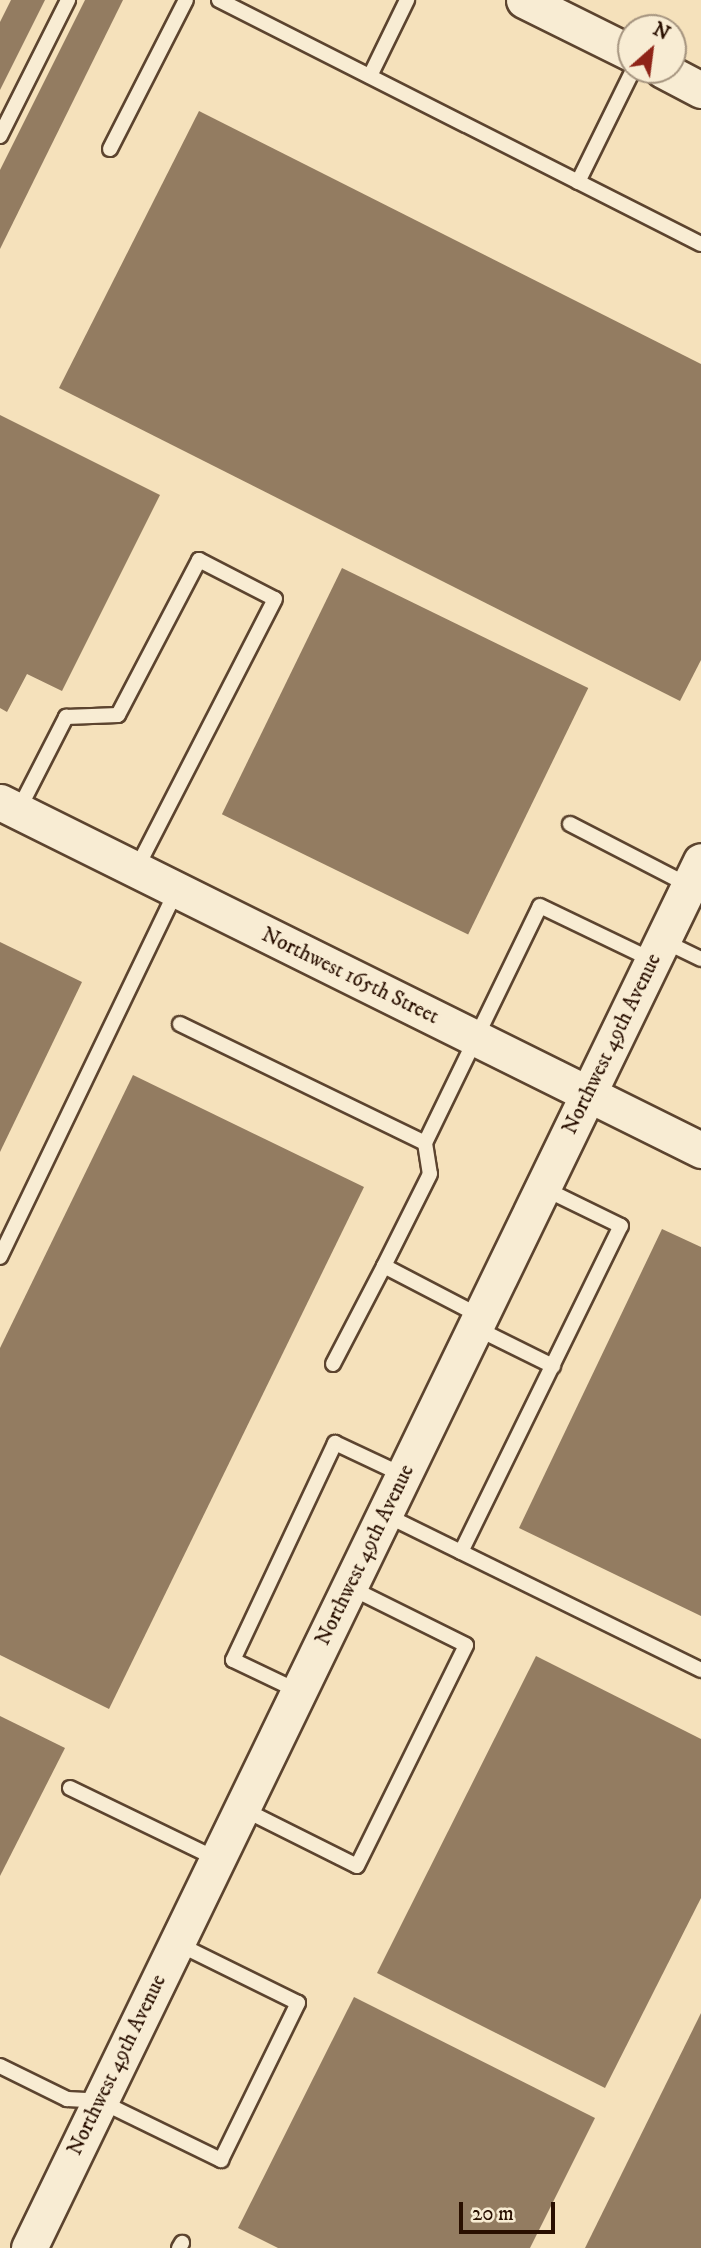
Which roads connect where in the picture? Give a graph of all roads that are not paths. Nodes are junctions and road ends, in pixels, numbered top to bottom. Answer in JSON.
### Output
{"nodes":[{"id":1,"x":68,"y":0,"type":"edge"},
{"id":2,"x":186,"y":0,"type":"edge"},
{"id":3,"x":219,"y":0,"type":"edge"},
{"id":4,"x":407,"y":0,"type":"edge"},
{"id":5,"x":524,"y":0,"type":"edge"},
{"id":6,"x":617,"y":46,"type":"edge"},
{"id":7,"x":370,"y":76,"type":"junction"},
{"id":8,"x":626,"y":84,"type":"edge"},
{"id":9,"x":0,"y":136,"type":"edge"},
{"id":10,"x":110,"y":149,"type":"dead end"},
{"id":11,"x":578,"y":182,"type":"junction"},
{"id":12,"x":701,"y":244,"type":"edge"},
{"id":13,"x":9,"y":806,"type":"edge"},
{"id":14,"x":569,"y":824,"type":"dead end"},
{"id":15,"x":136,"y":869,"type":"junction"},
{"id":16,"x":695,"y":874,"type":"edge"},
{"id":17,"x":177,"y":890,"type":"junction"},
{"id":18,"x":658,"y":950,"type":"junction"},
{"id":19,"x":701,"y":959,"type":"edge"},
{"id":20,"x":180,"y":1024,"type":"dead end"},
{"id":21,"x":475,"y":1038,"type":"junction"},
{"id":22,"x":588,"y":1094,"type":"junction"},
{"id":23,"x":425,"y":1143,"type":"junction"},
{"id":24,"x":701,"y":1150,"type":"edge"},
{"id":25,"x":542,"y":1188,"type":"junction"},
{"id":26,"x":0,"y":1257,"type":"edge"},
{"id":27,"x":384,"y":1266,"type":"junction"},
{"id":28,"x":477,"y":1322,"type":"junction"},
{"id":29,"x":333,"y":1364,"type":"dead end"},
{"id":30,"x":553,"y":1366,"type":"junction"},
{"id":31,"x":403,"y":1475,"type":"junction"},
{"id":32,"x":384,"y":1514,"type":"junction"},
{"id":33,"x":461,"y":1552,"type":"junction"},
{"id":34,"x":349,"y":1587,"type":"junction"},
{"id":35,"x":701,"y":1670,"type":"edge"},
{"id":36,"x":298,"y":1691,"type":"junction"},
{"id":37,"x":70,"y":1788,"type":"dead end"},
{"id":38,"x":242,"y":1809,"type":"junction"},
{"id":39,"x":217,"y":1858,"type":"junction"},
{"id":40,"x":176,"y":1944,"type":"junction"},
{"id":41,"x":0,"y":2066,"type":"edge"},
{"id":42,"x":100,"y":2101,"type":"junction"},
{"id":43,"x":29,"y":2248,"type":"edge"}],
"edges":[{"from":1,"to":9,"type":"lane"},
{"from":2,"to":10,"type":"lane"},
{"from":3,"to":7,"type":"lane"},
{"from":4,"to":7,"type":"lane"},
{"from":5,"to":6,"type":"street"},
{"from":7,"to":11,"type":"lane"},
{"from":8,"to":11,"type":"lane"},
{"from":11,"to":12,"type":"lane"},
{"from":13,"to":15,"type":"street","name":"Northwest 165th Street"},
{"from":13,"to":15,"type":"lane"},
{"from":14,"to":16,"type":"lane"},
{"from":15,"to":17,"type":"street","name":"Northwest 165th Street"},
{"from":16,"to":18,"type":"street","name":"Northwest 49th Avenue"},
{"from":17,"to":21,"type":"street","name":"Northwest 165th Street"},
{"from":17,"to":26,"type":"lane"},
{"from":18,"to":19,"type":"lane"},
{"from":18,"to":21,"type":"lane"},
{"from":18,"to":22,"type":"street","name":"Northwest 49th Avenue"},
{"from":20,"to":23,"type":"lane"},
{"from":21,"to":22,"type":"street","name":"Northwest 165th Street"},
{"from":21,"to":23,"type":"lane"},
{"from":22,"to":24,"type":"street","name":"Northwest 165th Street"},
{"from":22,"to":25,"type":"street","name":"Northwest 49th Avenue"},
{"from":23,"to":27,"type":"lane"},
{"from":25,"to":28,"type":"street","name":"Northwest 49th Avenue"},
{"from":25,"to":30,"type":"lane"},
{"from":27,"to":28,"type":"lane"},
{"from":27,"to":29,"type":"lane"},
{"from":28,"to":30,"type":"lane"},
{"from":28,"to":31,"type":"street","name":"Northwest 49th Avenue"},
{"from":30,"to":33,"type":"lane"},
{"from":31,"to":32,"type":"street","name":"Northwest 49th Avenue"},
{"from":31,"to":36,"type":"lane"},
{"from":32,"to":33,"type":"lane"},
{"from":32,"to":34,"type":"street","name":"Northwest 49th Avenue"},
{"from":33,"to":35,"type":"lane"},
{"from":34,"to":36,"type":"street","name":"Northwest 49th Avenue"},
{"from":34,"to":38,"type":"lane"},
{"from":36,"to":38,"type":"street","name":"Northwest 49th Avenue"},
{"from":37,"to":39,"type":"lane"},
{"from":38,"to":39,"type":"street","name":"Northwest 49th Avenue"},
{"from":39,"to":40,"type":"street","name":"Northwest 49th Avenue"},
{"from":40,"to":42,"type":"street","name":"Northwest 49th Avenue"},
{"from":40,"to":42,"type":"lane"},
{"from":41,"to":42,"type":"lane"},
{"from":42,"to":43,"type":"street","name":"Northwest 49th Avenue"}]}
